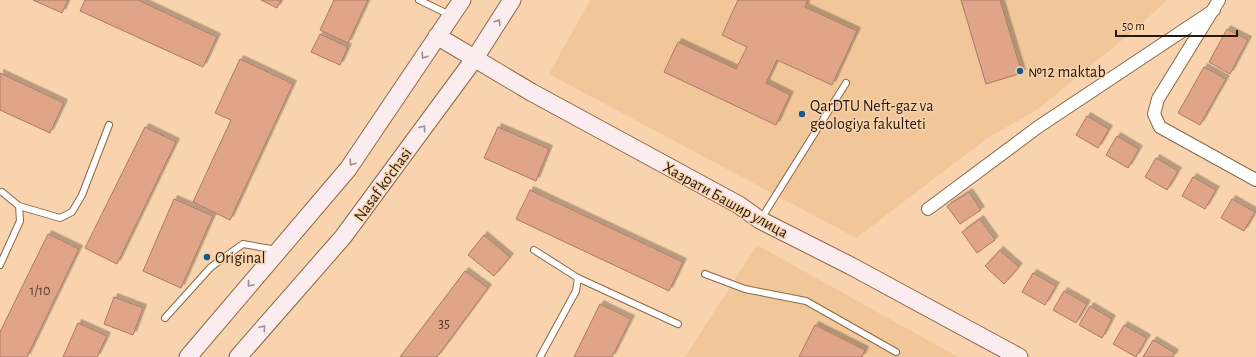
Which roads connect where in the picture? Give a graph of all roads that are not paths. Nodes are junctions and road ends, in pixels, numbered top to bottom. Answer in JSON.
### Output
{"nodes":[{"id":1,"x":419,"y":0,"type":"edge"},
{"id":2,"x":462,"y":0,"type":"edge"},
{"id":3,"x":512,"y":0,"type":"edge"},
{"id":4,"x":1216,"y":5,"type":"edge"},
{"id":5,"x":451,"y":16,"type":"junction"},
{"id":6,"x":437,"y":36,"type":"junction"},
{"id":7,"x":475,"y":58,"type":"junction"},
{"id":8,"x":846,"y":83,"type":"dead end"},
{"id":9,"x":109,"y":125,"type":"dead end"},
{"id":10,"x":1256,"y":180,"type":"edge"},
{"id":11,"x":2,"y":192,"type":"dead end"},
{"id":12,"x":19,"y":206,"type":"junction"},
{"id":13,"x":928,"y":208,"type":"dead end"},
{"id":14,"x":760,"y":220,"type":"junction"},
{"id":15,"x":279,"y":250,"type":"junction"},
{"id":16,"x":534,"y":250,"type":"dead end"},
{"id":17,"x":0,"y":265,"type":"edge"},
{"id":18,"x":705,"y":274,"type":"dead end"},
{"id":19,"x":578,"y":278,"type":"junction"},
{"id":20,"x":165,"y":318,"type":"dead end"},
{"id":21,"x":678,"y":324,"type":"dead end"},
{"id":22,"x":896,"y":352,"type":"dead end"},
{"id":23,"x":188,"y":357,"type":"edge"},
{"id":24,"x":238,"y":357,"type":"edge"},
{"id":25,"x":540,"y":357,"type":"edge"},
{"id":26,"x":1019,"y":357,"type":"edge"}],
"edges":[{"from":1,"to":5,"type":"lane"},
{"from":2,"to":5,"type":"main road"},
{"from":7,"to":3,"type":"main road","name":"Nasaf ko‘chasi","one_way":true},
{"from":4,"to":10,"type":"street"},
{"from":4,"to":13,"type":"street"},
{"from":5,"to":6,"type":"main road"},
{"from":6,"to":7,"type":"main road","name":"Хазрати Башир улица"},
{"from":6,"to":15,"type":"main road","one_way":true},
{"from":7,"to":14,"type":"main road","name":"Хазрати Башир улица"},
{"from":24,"to":7,"type":"main road","name":"Nasaf ko‘chasi","one_way":true},
{"from":8,"to":14,"type":"lane"},
{"from":9,"to":12,"type":"lane"},
{"from":11,"to":12,"type":"lane"},
{"from":12,"to":17,"type":"lane"},
{"from":14,"to":26,"type":"main road","name":"Хазрати Башир улица"},
{"from":15,"to":20,"type":"lane"},
{"from":15,"to":23,"type":"main road","one_way":true},
{"from":16,"to":19,"type":"lane"},
{"from":18,"to":22,"type":"lane"},
{"from":19,"to":21,"type":"lane"},
{"from":19,"to":25,"type":"lane"}]}
